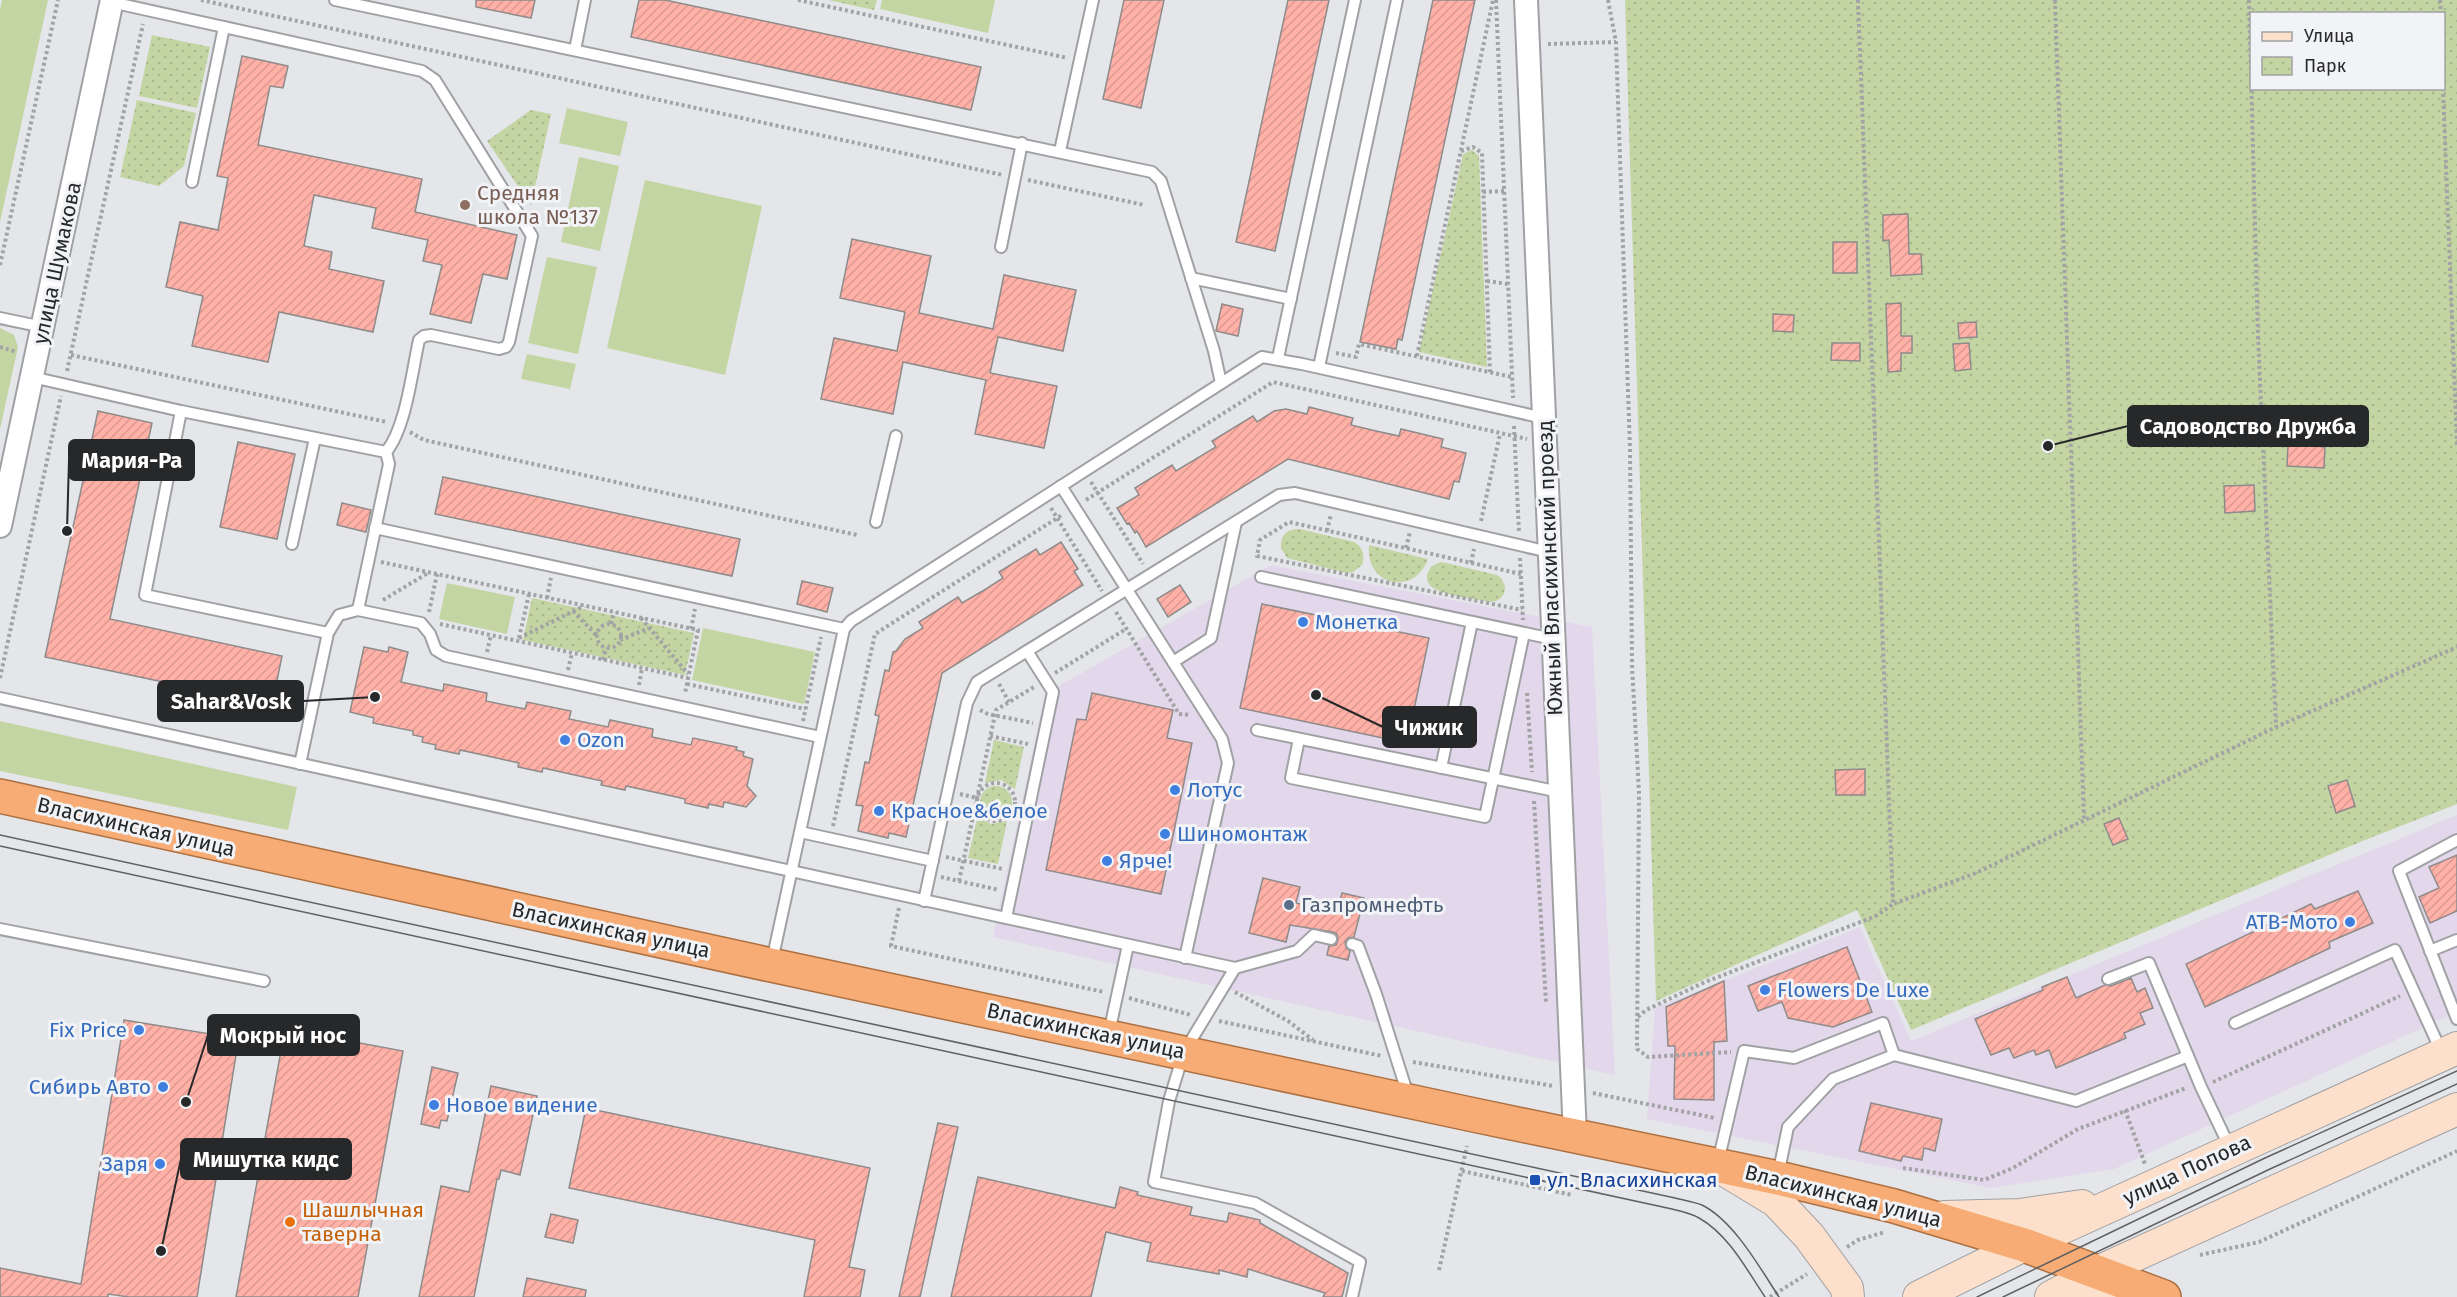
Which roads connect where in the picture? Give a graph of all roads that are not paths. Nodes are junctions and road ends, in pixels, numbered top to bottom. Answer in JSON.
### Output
{"nodes":[{"id":1,"x":335,"y":0,"type":"edge"},
{"id":2,"x":585,"y":0,"type":"edge"},
{"id":3,"x":1093,"y":0,"type":"edge"},
{"id":4,"x":1355,"y":0,"type":"edge"},
{"id":5,"x":1397,"y":0,"type":"edge"},
{"id":6,"x":1526,"y":0,"type":"edge"},
{"id":7,"x":111,"y":1,"type":"edge"},
{"id":8,"x":224,"y":27,"type":"junction"},
{"id":9,"x":575,"y":50,"type":"junction"},
{"id":10,"x":1022,"y":143,"type":"junction"},
{"id":11,"x":1060,"y":151,"type":"junction"},
{"id":12,"x":192,"y":182,"type":"dead end"},
{"id":13,"x":1001,"y":247,"type":"dead end"},
{"id":14,"x":1191,"y":278,"type":"junction"},
{"id":15,"x":1291,"y":299,"type":"junction"},
{"id":16,"x":0,"y":318,"type":"edge"},
{"id":17,"x":43,"y":327,"type":"junction"},
{"id":18,"x":1278,"y":358,"type":"junction"},
{"id":19,"x":1319,"y":367,"type":"junction"},
{"id":20,"x":32,"y":376,"type":"junction"},
{"id":21,"x":1221,"y":383,"type":"junction"},
{"id":22,"x":182,"y":411,"type":"junction"},
{"id":23,"x":1544,"y":418,"type":"junction"},
{"id":24,"x":896,"y":436,"type":"dead end"},
{"id":25,"x":315,"y":438,"type":"junction"},
{"id":26,"x":386,"y":452,"type":"junction"},
{"id":27,"x":1061,"y":486,"type":"junction"},
{"id":28,"x":876,"y":522,"type":"dead end"},
{"id":29,"x":1236,"y":522,"type":"junction"},
{"id":30,"x":0,"y":526,"type":"edge"},
{"id":31,"x":375,"y":528,"type":"junction"},
{"id":32,"x":292,"y":544,"type":"dead end"},
{"id":33,"x":1549,"y":552,"type":"junction"},
{"id":34,"x":1261,"y":577,"type":"dead end"},
{"id":35,"x":1126,"y":590,"type":"junction"},
{"id":36,"x":362,"y":610,"type":"junction"},
{"id":37,"x":1472,"y":622,"type":"junction"},
{"id":38,"x":844,"y":629,"type":"junction"},
{"id":39,"x":328,"y":633,"type":"junction"},
{"id":40,"x":1524,"y":633,"type":"junction"},
{"id":41,"x":1553,"y":639,"type":"junction"},
{"id":42,"x":1027,"y":651,"type":"junction"},
{"id":43,"x":1173,"y":662,"type":"junction"},
{"id":44,"x":0,"y":698,"type":"edge"},
{"id":45,"x":1257,"y":730,"type":"dead end"},
{"id":46,"x":820,"y":737,"type":"junction"},
{"id":47,"x":1299,"y":739,"type":"junction"},
{"id":48,"x":300,"y":764,"type":"junction"},
{"id":49,"x":1441,"y":768,"type":"junction"},
{"id":50,"x":1493,"y":778,"type":"junction"},
{"id":51,"x":1560,"y":792,"type":"junction"},
{"id":52,"x":0,"y":796,"type":"edge"},
{"id":53,"x":800,"y":832,"type":"junction"},
{"id":54,"x":2457,"y":840,"type":"edge"},
{"id":55,"x":933,"y":857,"type":"junction"},
{"id":56,"x":792,"y":871,"type":"junction"},
{"id":57,"x":924,"y":900,"type":"junction"},
{"id":58,"x":1006,"y":918,"type":"junction"},
{"id":59,"x":0,"y":929,"type":"edge"},
{"id":60,"x":1331,"y":939,"type":"dead end"},
{"id":61,"x":2457,"y":940,"type":"edge"},
{"id":62,"x":1352,"y":944,"type":"dead end"},
{"id":63,"x":1128,"y":945,"type":"junction"},
{"id":64,"x":2430,"y":951,"type":"junction"},
{"id":65,"x":1185,"y":958,"type":"junction"},
{"id":66,"x":771,"y":964,"type":"junction"},
{"id":67,"x":1235,"y":968,"type":"junction"},
{"id":68,"x":2108,"y":979,"type":"dead end"},
{"id":69,"x":264,"y":981,"type":"dead end"},
{"id":70,"x":2457,"y":1019,"type":"edge"},
{"id":71,"x":2235,"y":1023,"type":"dead end"},
{"id":72,"x":1108,"y":1036,"type":"junction"},
{"id":73,"x":2450,"y":1051,"type":"edge"},
{"id":74,"x":1184,"y":1052,"type":"junction"},
{"id":75,"x":1894,"y":1055,"type":"junction"},
{"id":76,"x":2188,"y":1056,"type":"junction"},
{"id":77,"x":1410,"y":1101,"type":"junction"},
{"id":78,"x":2457,"y":1109,"type":"edge"},
{"id":79,"x":1575,"y":1136,"type":"junction"},
{"id":80,"x":2231,"y":1149,"type":"junction"},
{"id":81,"x":1717,"y":1166,"type":"junction"},
{"id":82,"x":1778,"y":1178,"type":"junction"},
{"id":83,"x":2142,"y":1178,"type":"junction"},
{"id":84,"x":1936,"y":1218,"type":"junction"},
{"id":85,"x":2024,"y":1245,"type":"junction"},
{"id":86,"x":2099,"y":1284,"type":"edge"},
{"id":87,"x":2157,"y":1295,"type":"edge"},
{"id":88,"x":1352,"y":1297,"type":"edge"},
{"id":89,"x":1848,"y":1297,"type":"edge"},
{"id":90,"x":1919,"y":1297,"type":"edge"},
{"id":91,"x":2051,"y":1297,"type":"edge"}],
"edges":[{"from":1,"to":9,"type":"lane"},
{"from":2,"to":9,"type":"lane"},
{"from":3,"to":11,"type":"lane"},
{"from":4,"to":15,"type":"lane"},
{"from":5,"to":19,"type":"lane"},
{"from":6,"to":23,"type":"street","name":"Южный Власихинский проезд"},
{"from":7,"to":8,"type":"lane"},
{"from":7,"to":17,"type":"street","name":"улица Шумакова"},
{"from":8,"to":12,"type":"lane"},
{"from":8,"to":26,"type":"lane"},
{"from":9,"to":10,"type":"lane"},
{"from":10,"to":11,"type":"lane"},
{"from":10,"to":13,"type":"lane"},
{"from":11,"to":14,"type":"lane"},
{"from":14,"to":15,"type":"lane"},
{"from":14,"to":21,"type":"lane"},
{"from":15,"to":18,"type":"lane"},
{"from":16,"to":17,"type":"lane"},
{"from":17,"to":20,"type":"street","name":"улица Шумакова"},
{"from":18,"to":19,"type":"lane"},
{"from":18,"to":21,"type":"lane"},
{"from":19,"to":23,"type":"lane"},
{"from":20,"to":22,"type":"lane"},
{"from":20,"to":30,"type":"street","name":"улица Шумакова"},
{"from":21,"to":27,"type":"lane"},
{"from":22,"to":25,"type":"lane"},
{"from":22,"to":39,"type":"lane"},
{"from":23,"to":33,"type":"street","name":"Южный Власихинский проезд"},
{"from":24,"to":28,"type":"lane"},
{"from":25,"to":26,"type":"lane"},
{"from":25,"to":32,"type":"lane"},
{"from":26,"to":31,"type":"lane"},
{"from":27,"to":35,"type":"lane"},
{"from":27,"to":38,"type":"lane"},
{"from":29,"to":33,"type":"lane"},
{"from":29,"to":35,"type":"lane"},
{"from":29,"to":43,"type":"lane"},
{"from":31,"to":36,"type":"lane"},
{"from":31,"to":38,"type":"lane"},
{"from":33,"to":41,"type":"street","name":"Южный Власихинский проезд"},
{"from":34,"to":37,"type":"lane"},
{"from":35,"to":42,"type":"lane"},
{"from":35,"to":43,"type":"lane"},
{"from":36,"to":39,"type":"lane"},
{"from":36,"to":46,"type":"lane"},
{"from":37,"to":40,"type":"lane"},
{"from":37,"to":49,"type":"lane"},
{"from":38,"to":46,"type":"lane"},
{"from":39,"to":48,"type":"lane"},
{"from":40,"to":41,"type":"lane"},
{"from":40,"to":50,"type":"lane"},
{"from":41,"to":51,"type":"street","name":"Южный Власихинский проезд"},
{"from":42,"to":55,"type":"lane"},
{"from":42,"to":58,"type":"lane"},
{"from":43,"to":65,"type":"lane"},
{"from":44,"to":48,"type":"lane"},
{"from":45,"to":47,"type":"lane"},
{"from":46,"to":53,"type":"lane"},
{"from":47,"to":49,"type":"lane"},
{"from":47,"to":50,"type":"lane"},
{"from":48,"to":56,"type":"lane"},
{"from":49,"to":50,"type":"lane"},
{"from":50,"to":51,"type":"lane"},
{"from":51,"to":79,"type":"street","name":"Южный Власихинский проезд"},
{"from":52,"to":66,"type":"highway","name":"Власихинская улица"},
{"from":53,"to":55,"type":"lane"},
{"from":53,"to":56,"type":"lane"},
{"from":54,"to":64,"type":"lane"},
{"from":55,"to":57,"type":"lane"},
{"from":56,"to":57,"type":"lane"},
{"from":56,"to":66,"type":"lane"},
{"from":57,"to":58,"type":"lane"},
{"from":58,"to":63,"type":"lane"},
{"from":59,"to":69,"type":"lane"},
{"from":60,"to":67,"type":"lane"},
{"from":61,"to":64,"type":"lane"},
{"from":62,"to":77,"type":"lane"},
{"from":63,"to":65,"type":"lane"},
{"from":63,"to":72,"type":"lane"},
{"from":64,"to":70,"type":"lane"},
{"from":65,"to":67,"type":"lane"},
{"from":66,"to":72,"type":"highway","name":"Власихинская улица"},
{"from":67,"to":74,"type":"lane"},
{"from":68,"to":76,"type":"lane"},
{"from":71,"to":73,"type":"lane"},
{"from":72,"to":74,"type":"highway","name":"Власихинская улица"},
{"from":73,"to":80,"type":"main road","name":"улица Попова"},
{"from":74,"to":77,"type":"highway","name":"Власихинская улица"},
{"from":74,"to":88,"type":"lane"},
{"from":75,"to":76,"type":"lane"},
{"from":75,"to":81,"type":"lane"},
{"from":75,"to":82,"type":"lane"},
{"from":76,"to":80,"type":"lane"},
{"from":77,"to":79,"type":"highway","name":"Власихинская улица"},
{"from":78,"to":86,"type":"main road"},
{"from":79,"to":81,"type":"highway","name":"Власихинская улица"},
{"from":80,"to":83,"type":"main road","name":"улица Попова"},
{"from":81,"to":82,"type":"highway","name":"Власихинская улица"},
{"from":81,"to":89,"type":"main road"},
{"from":82,"to":84,"type":"highway","name":"Власихинская улица"},
{"from":83,"to":84,"type":"main road"},
{"from":83,"to":85,"type":"main road","name":"улица Попова"},
{"from":84,"to":85,"type":"highway","name":"Власихинская улица"},
{"from":85,"to":86,"type":"highway","name":"Власихинская улица"},
{"from":85,"to":90,"type":"main road","name":"улица Попова"},
{"from":86,"to":87,"type":"highway","name":"Власихинская улица"},
{"from":86,"to":91,"type":"main road"}]}
